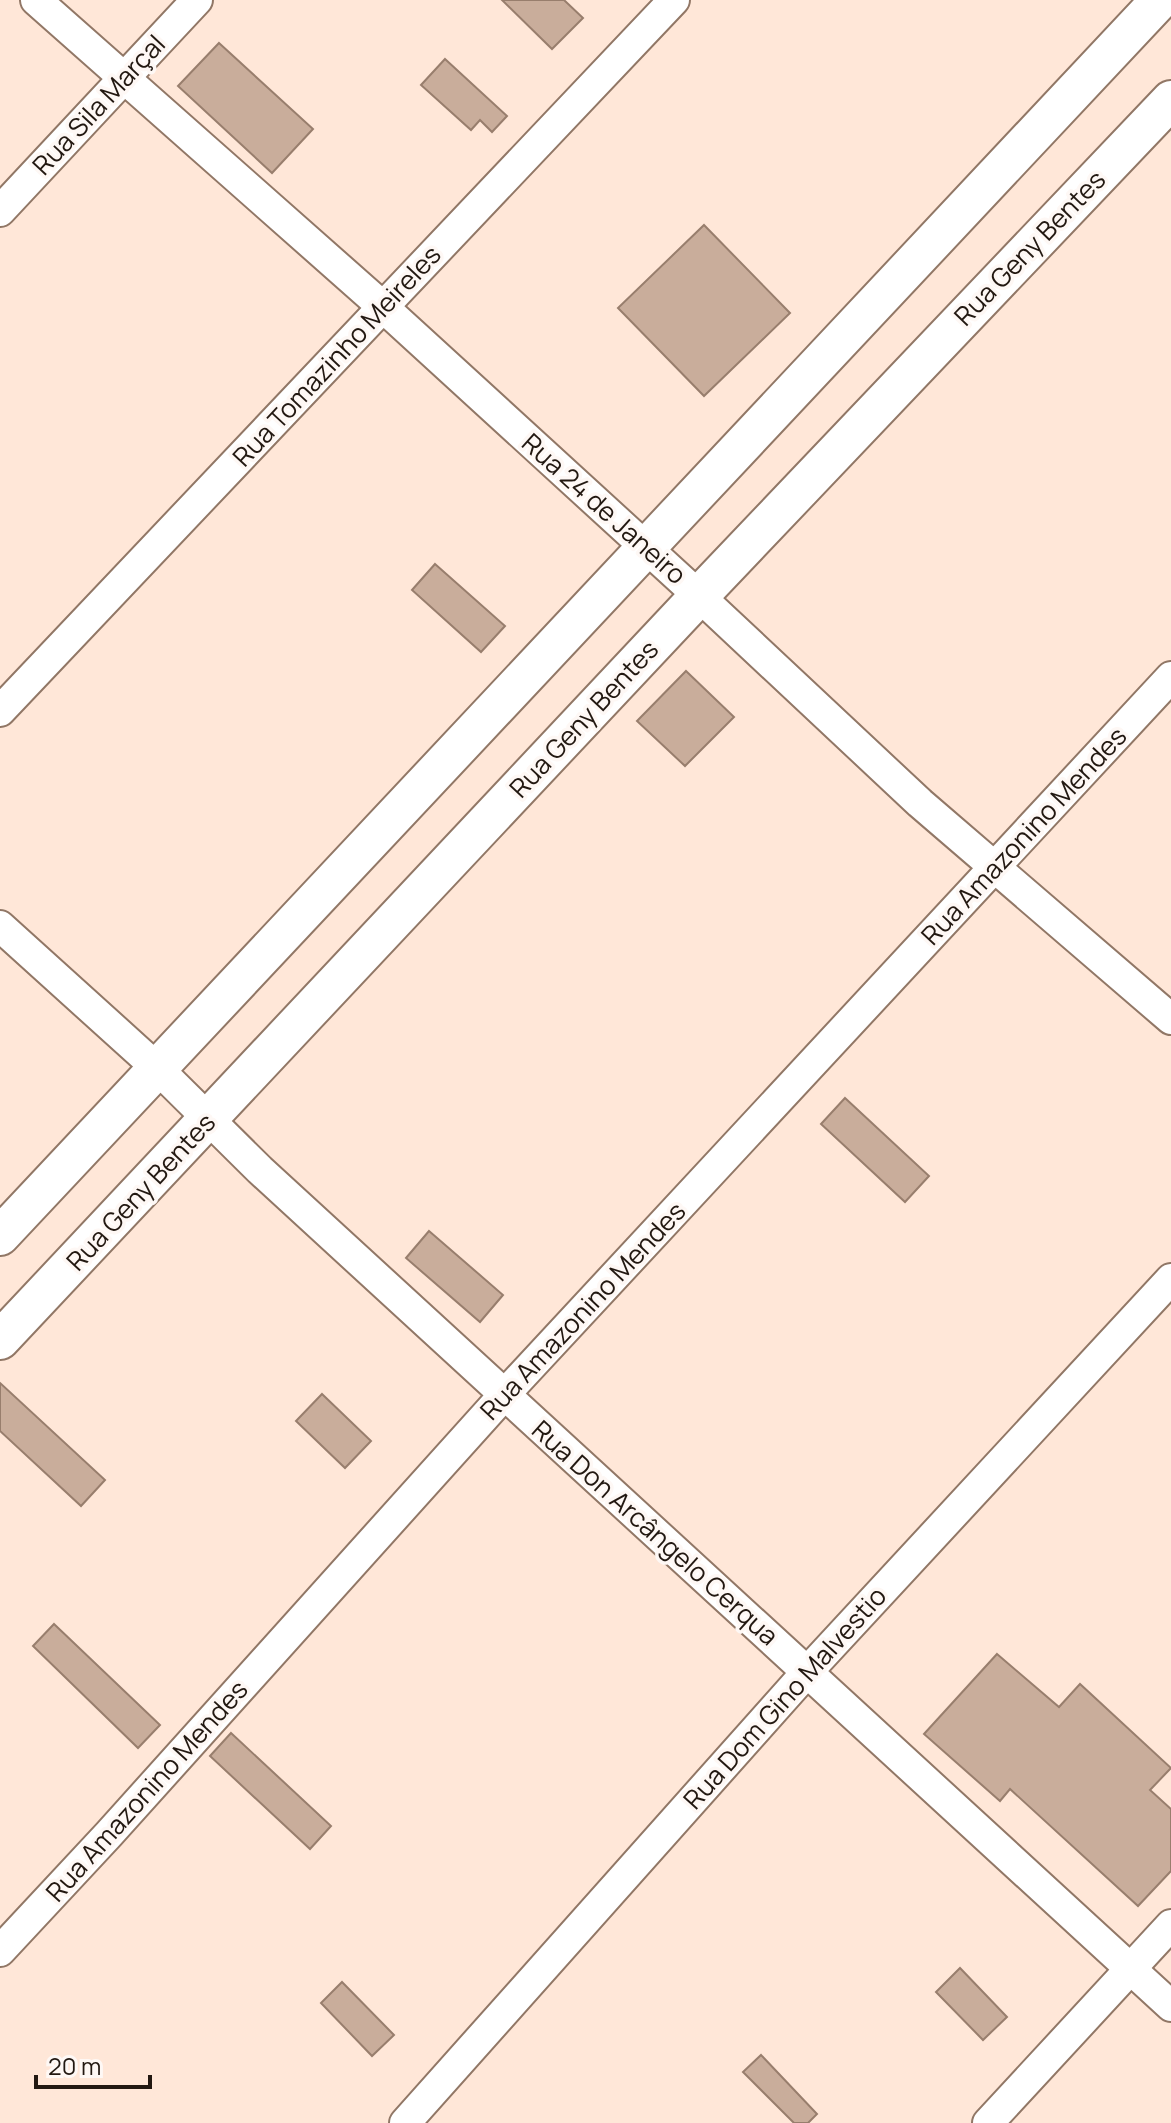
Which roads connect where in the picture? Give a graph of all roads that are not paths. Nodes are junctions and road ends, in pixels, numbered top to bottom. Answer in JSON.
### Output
{"nodes":[{"id":1,"x":36,"y":0,"type":"edge"},
{"id":2,"x":197,"y":0,"type":"edge"},
{"id":3,"x":674,"y":0,"type":"edge"},
{"id":4,"x":1160,"y":0,"type":"edge"},
{"id":5,"x":124,"y":79,"type":"junction"},
{"id":6,"x":1171,"y":100,"type":"edge"},
{"id":7,"x":0,"y":211,"type":"edge"},
{"id":8,"x":383,"y":307,"type":"junction"},
{"id":9,"x":646,"y":547,"type":"junction"},
{"id":10,"x":699,"y":596,"type":"junction"},
{"id":11,"x":1171,"y":677,"type":"edge"},
{"id":12,"x":0,"y":711,"type":"edge"},
{"id":13,"x":995,"y":868,"type":"junction"},
{"id":14,"x":0,"y":926,"type":"edge"},
{"id":15,"x":1171,"y":1019,"type":"edge"},
{"id":16,"x":158,"y":1069,"type":"junction"},
{"id":17,"x":209,"y":1120,"type":"junction"},
{"id":18,"x":0,"y":1236,"type":"edge"},
{"id":19,"x":1171,"y":1279,"type":"edge"},
{"id":20,"x":0,"y":1340,"type":"edge"},
{"id":21,"x":504,"y":1395,"type":"junction"},
{"id":22,"x":807,"y":1672,"type":"junction"},
{"id":23,"x":1171,"y":1925,"type":"edge"},
{"id":24,"x":0,"y":1951,"type":"edge"},
{"id":25,"x":1130,"y":1969,"type":"junction"},
{"id":26,"x":1171,"y":2006,"type":"edge"},
{"id":27,"x":405,"y":2123,"type":"edge"},
{"id":28,"x":988,"y":2123,"type":"edge"}],
"edges":[{"from":1,"to":5,"type":"street","name":"Rua 24 de Janeiro"},
{"from":2,"to":5,"type":"street","name":"Rua Sila Marçal"},
{"from":3,"to":8,"type":"street","name":"Rua Tomazinho Meireles"},
{"from":4,"to":9,"type":"street"},
{"from":5,"to":7,"type":"street","name":"Rua Sila Marçal"},
{"from":5,"to":8,"type":"street","name":"Rua 24 de Janeiro"},
{"from":6,"to":10,"type":"street","name":"Rua Geny Bentes"},
{"from":8,"to":9,"type":"street","name":"Rua 24 de Janeiro"},
{"from":8,"to":12,"type":"street","name":"Rua Tomazinho Meireles"},
{"from":9,"to":10,"type":"street","name":"Rua 24 de Janeiro"},
{"from":9,"to":16,"type":"street"},
{"from":10,"to":13,"type":"street","name":"Rua 24 de Janeiro"},
{"from":10,"to":17,"type":"street","name":"Rua Geny Bentes"},
{"from":11,"to":13,"type":"street","name":"Rua Amazonino Mendes"},
{"from":13,"to":15,"type":"street","name":"Rua 24 de Janeiro"},
{"from":13,"to":21,"type":"street","name":"Rua Amazonino Mendes"},
{"from":14,"to":16,"type":"street","name":"Rua Don Arcângelo Cerqua"},
{"from":16,"to":17,"type":"street","name":"Rua Don Arcângelo Cerqua"},
{"from":16,"to":18,"type":"street"},
{"from":17,"to":20,"type":"street","name":"Rua Geny Bentes"},
{"from":17,"to":21,"type":"street","name":"Rua Don Arcângelo Cerqua"},
{"from":19,"to":22,"type":"street","name":"Rua Dom Gino Malvestio"},
{"from":21,"to":22,"type":"street","name":"Rua Don Arcângelo Cerqua"},
{"from":21,"to":24,"type":"street","name":"Rua Amazonino Mendes"},
{"from":22,"to":25,"type":"street","name":"Rua Don Arcângelo Cerqua"},
{"from":22,"to":27,"type":"street","name":"Rua Dom Gino Malvestio"},
{"from":23,"to":25,"type":"street"},
{"from":25,"to":26,"type":"street","name":"Rua Don Arcângelo Cerqua"},
{"from":25,"to":28,"type":"street"}]}
